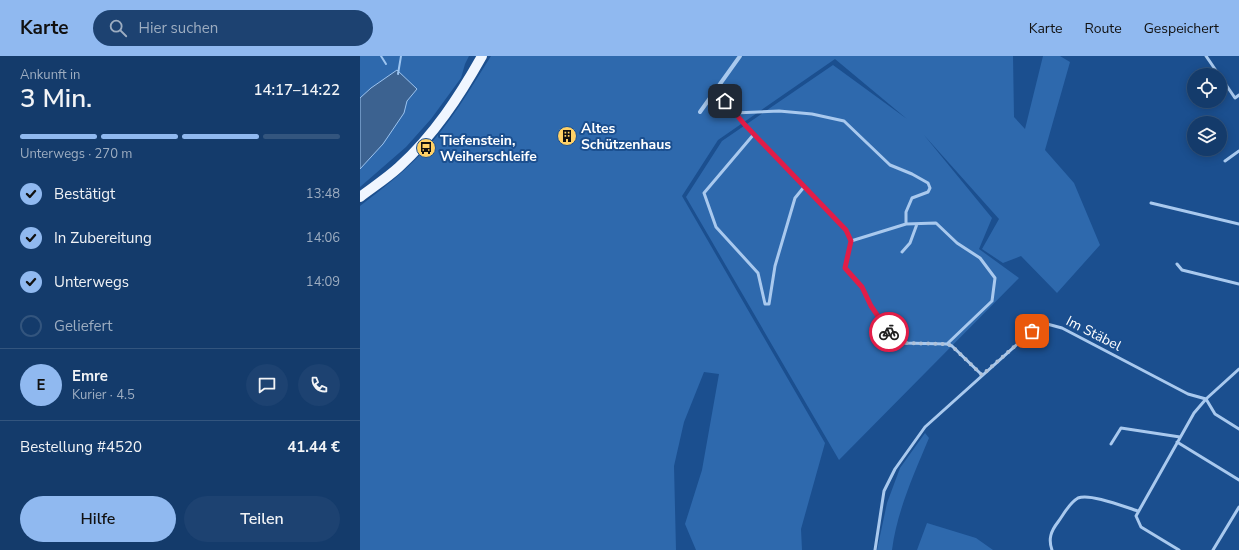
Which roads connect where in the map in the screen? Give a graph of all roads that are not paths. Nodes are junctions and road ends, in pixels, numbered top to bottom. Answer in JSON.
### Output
{"nodes":[{"id":1,"x":482,"y":56,"type":"edge"},
{"id":2,"x":740,"y":56,"type":"edge"},
{"id":3,"x":1206,"y":56,"type":"edge"},
{"id":4,"x":1214,"y":68,"type":"edge"},
{"id":5,"x":1227,"y":86,"type":"edge"},
{"id":6,"x":716,"y":90,"type":"junction"},
{"id":7,"x":1239,"y":95,"type":"edge"},
{"id":8,"x":700,"y":112,"type":"dead end"},
{"id":9,"x":734,"y":113,"type":"junction"},
{"id":10,"x":754,"y":134,"type":"junction"},
{"id":11,"x":1239,"y":151,"type":"edge"},
{"id":12,"x":1225,"y":161,"type":"dead end"},
{"id":13,"x":804,"y":187,"type":"junction"},
{"id":14,"x":360,"y":197,"type":"edge"},
{"id":15,"x":1151,"y":203,"type":"dead end"},
{"id":16,"x":906,"y":224,"type":"junction"},
{"id":17,"x":918,"y":224,"type":"junction"},
{"id":18,"x":1239,"y":224,"type":"edge"},
{"id":19,"x":851,"y":241,"type":"junction"},
{"id":20,"x":902,"y":252,"type":"dead end"},
{"id":21,"x":1177,"y":264,"type":"dead end"},
{"id":22,"x":1239,"y":284,"type":"edge"},
{"id":23,"x":947,"y":344,"type":"junction"},
{"id":24,"x":1239,"y":369,"type":"edge"},
{"id":25,"x":982,"y":375,"type":"junction"},
{"id":26,"x":1206,"y":399,"type":"junction"},
{"id":27,"x":1239,"y":429,"type":"edge"},
{"id":28,"x":1180,"y":437,"type":"junction"},
{"id":29,"x":1177,"y":442,"type":"junction"},
{"id":30,"x":1111,"y":444,"type":"dead end"},
{"id":31,"x":1239,"y":480,"type":"edge"},
{"id":32,"x":1239,"y":507,"type":"edge"},
{"id":33,"x":1138,"y":512,"type":"junction"},
{"id":34,"x":875,"y":550,"type":"edge"},
{"id":35,"x":1052,"y":550,"type":"edge"},
{"id":36,"x":1179,"y":550,"type":"edge"},
{"id":37,"x":1213,"y":550,"type":"edge"}],
"edges":[{"from":1,"to":14,"type":"main road"},
{"from":2,"to":6,"type":"street"},
{"from":3,"to":4,"type":"lane"},
{"from":5,"to":7,"type":"lane"},
{"from":6,"to":8,"type":"street"},
{"from":6,"to":9,"type":"lane"},
{"from":9,"to":10,"type":"lane"},
{"from":9,"to":16,"type":"lane"},
{"from":10,"to":13,"type":"lane"},
{"from":10,"to":13,"type":"lane"},
{"from":11,"to":12,"type":"lane"},
{"from":13,"to":19,"type":"lane"},
{"from":15,"to":18,"type":"lane"},
{"from":16,"to":17,"type":"lane"},
{"from":16,"to":19,"type":"lane"},
{"from":17,"to":20,"type":"lane"},
{"from":17,"to":23,"type":"lane"},
{"from":19,"to":23,"type":"lane"},
{"from":21,"to":22,"type":"lane"},
{"from":23,"to":25,"type":"lane"},
{"from":24,"to":26,"type":"lane"},
{"from":25,"to":26,"type":"lane","name":"Im Stäbel"},
{"from":25,"to":34,"type":"lane","name":"Im Stäbel"},
{"from":26,"to":27,"type":"lane"},
{"from":26,"to":28,"type":"lane"},
{"from":28,"to":29,"type":"lane"},
{"from":28,"to":30,"type":"lane"},
{"from":29,"to":31,"type":"lane"},
{"from":29,"to":33,"type":"lane"},
{"from":32,"to":37,"type":"lane"},
{"from":33,"to":35,"type":"lane"},
{"from":33,"to":36,"type":"lane"}]}
